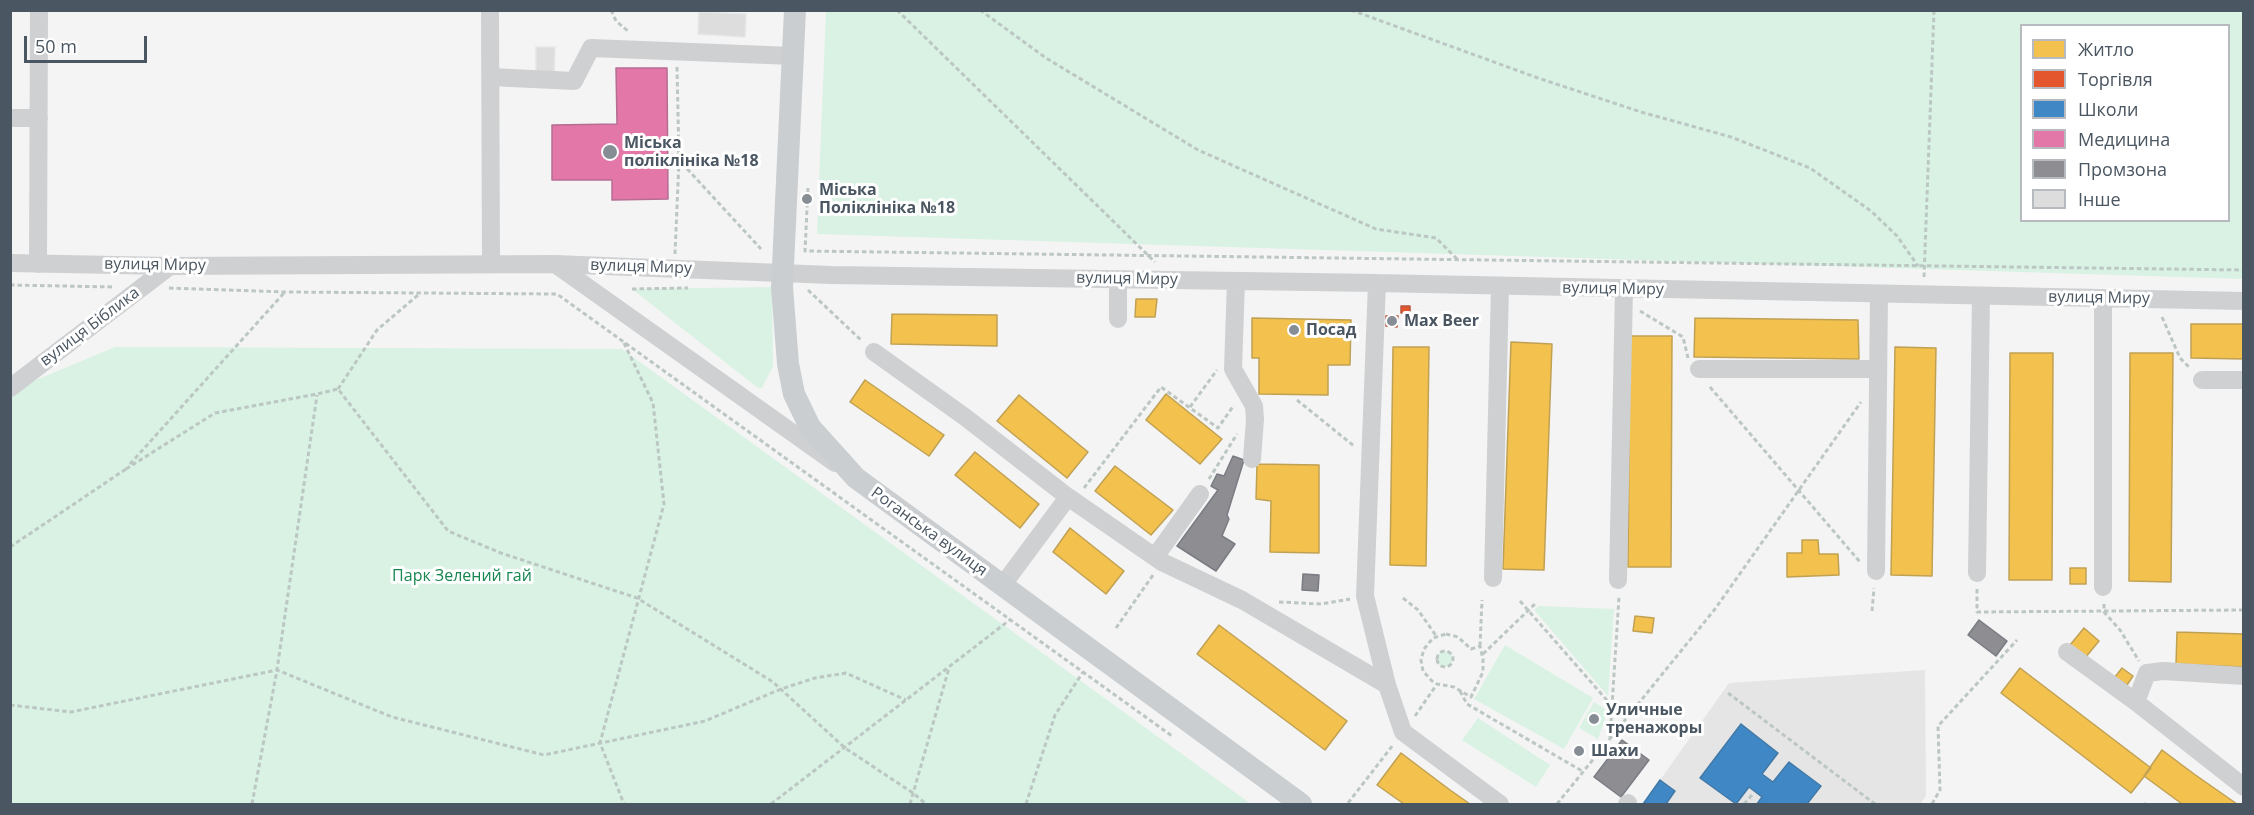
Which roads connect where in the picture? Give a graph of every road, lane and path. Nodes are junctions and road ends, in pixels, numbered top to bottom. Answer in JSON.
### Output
{"nodes":[{"id":1,"x":39,"y":10,"type":"edge"},
{"id":2,"x":490,"y":10,"type":"edge"},
{"id":3,"x":610,"y":10,"type":"edge"},
{"id":4,"x":795,"y":10,"type":"edge"},
{"id":5,"x":897,"y":10,"type":"edge"},
{"id":6,"x":980,"y":10,"type":"edge"},
{"id":7,"x":1351,"y":10,"type":"edge"},
{"id":8,"x":1934,"y":10,"type":"edge"},
{"id":9,"x":651,"y":50,"type":"junction"},
{"id":10,"x":793,"y":56,"type":"junction"},
{"id":11,"x":677,"y":66,"type":"dead end"},
{"id":12,"x":491,"y":77,"type":"junction"},
{"id":13,"x":10,"y":118,"type":"edge"},
{"id":14,"x":39,"y":118,"type":"junction"},
{"id":15,"x":679,"y":160,"type":"junction"},
{"id":16,"x":761,"y":249,"type":"dead end"},
{"id":17,"x":805,"y":251,"type":"dead end"},
{"id":18,"x":1149,"y":255,"type":"junction"},
{"id":19,"x":675,"y":256,"type":"dead end"},
{"id":20,"x":1457,"y":259,"type":"junction"},
{"id":21,"x":491,"y":263,"type":"junction"},
{"id":22,"x":10,"y":264,"type":"edge"},
{"id":23,"x":39,"y":264,"type":"junction"},
{"id":24,"x":555,"y":264,"type":"junction"},
{"id":25,"x":170,"y":266,"type":"junction"},
{"id":26,"x":1918,"y":266,"type":"junction"},
{"id":27,"x":1924,"y":266,"type":"junction"},
{"id":28,"x":2244,"y":270,"type":"edge"},
{"id":29,"x":782,"y":272,"type":"junction"},
{"id":30,"x":1118,"y":279,"type":"junction"},
{"id":31,"x":1157,"y":280,"type":"junction"},
{"id":32,"x":1236,"y":280,"type":"junction"},
{"id":33,"x":1377,"y":283,"type":"junction"},
{"id":34,"x":10,"y":285,"type":"edge"},
{"id":35,"x":1500,"y":286,"type":"junction"},
{"id":36,"x":160,"y":287,"type":"dead end"},
{"id":37,"x":805,"y":288,"type":"dead end"},
{"id":38,"x":1624,"y":289,"type":"junction"},
{"id":39,"x":285,"y":292,"type":"junction"},
{"id":40,"x":106,"y":294,"type":"dead end"},
{"id":41,"x":419,"y":294,"type":"junction"},
{"id":42,"x":1879,"y":294,"type":"junction"},
{"id":43,"x":1981,"y":296,"type":"junction"},
{"id":44,"x":2103,"y":298,"type":"junction"},
{"id":45,"x":2244,"y":301,"type":"edge"},
{"id":46,"x":1638,"y":309,"type":"dead end"},
{"id":47,"x":2160,"y":313,"type":"dead end"},
{"id":48,"x":1118,"y":319,"type":"dead end"},
{"id":49,"x":623,"y":341,"type":"junction"},
{"id":50,"x":874,"y":352,"type":"joint"},
{"id":51,"x":1220,"y":367,"type":"dead end"},
{"id":52,"x":1698,"y":371,"type":"junction"},
{"id":53,"x":1878,"y":374,"type":"junction"},
{"id":54,"x":2202,"y":380,"type":"joint"},
{"id":55,"x":2244,"y":380,"type":"edge"},
{"id":56,"x":10,"y":388,"type":"edge"},
{"id":57,"x":338,"y":388,"type":"junction"},
{"id":58,"x":318,"y":394,"type":"junction"},
{"id":59,"x":1297,"y":400,"type":"dead end"},
{"id":60,"x":1246,"y":402,"type":"junction"},
{"id":61,"x":1190,"y":407,"type":"junction"},
{"id":62,"x":1252,"y":459,"type":"dead end"},
{"id":63,"x":1370,"y":459,"type":"junction"},
{"id":64,"x":126,"y":469,"type":"junction"},
{"id":65,"x":856,"y":478,"type":"junction"},
{"id":66,"x":1799,"y":489,"type":"junction"},
{"id":67,"x":1200,"y":494,"type":"joint"},
{"id":68,"x":1071,"y":499,"type":"junction"},
{"id":69,"x":10,"y":547,"type":"edge"},
{"id":70,"x":1155,"y":557,"type":"junction"},
{"id":71,"x":1860,"y":562,"type":"dead end"},
{"id":72,"x":1876,"y":571,"type":"joint"},
{"id":73,"x":1977,"y":573,"type":"joint"},
{"id":74,"x":1493,"y":578,"type":"dead end"},
{"id":75,"x":1618,"y":580,"type":"dead end"},
{"id":76,"x":1002,"y":586,"type":"junction"},
{"id":77,"x":2103,"y":587,"type":"dead end"},
{"id":78,"x":1365,"y":596,"type":"junction"},
{"id":79,"x":637,"y":597,"type":"junction"},
{"id":80,"x":1403,"y":598,"type":"dead end"},
{"id":81,"x":1482,"y":600,"type":"dead end"},
{"id":82,"x":1276,"y":601,"type":"dead end"},
{"id":83,"x":1520,"y":601,"type":"dead end"},
{"id":84,"x":1538,"y":602,"type":"dead end"},
{"id":85,"x":1619,"y":604,"type":"dead end"},
{"id":86,"x":2244,"y":610,"type":"edge"},
{"id":87,"x":1872,"y":611,"type":"dead end"},
{"id":88,"x":2104,"y":612,"type":"junction"},
{"id":89,"x":1011,"y":619,"type":"junction"},
{"id":90,"x":1437,"y":637,"type":"dead end"},
{"id":91,"x":2017,"y":640,"type":"dead end"},
{"id":92,"x":1480,"y":646,"type":"junction"},
{"id":93,"x":2067,"y":652,"type":"dead end"},
{"id":94,"x":1483,"y":654,"type":"dead end"},
{"id":95,"x":1453,"y":656,"type":"joint"},
{"id":96,"x":949,"y":667,"type":"junction"},
{"id":97,"x":277,"y":670,"type":"junction"},
{"id":98,"x":1083,"y":672,"type":"junction"},
{"id":99,"x":2147,"y":673,"type":"junction"},
{"id":100,"x":2244,"y":676,"type":"edge"},
{"id":101,"x":1437,"y":684,"type":"junction"},
{"id":102,"x":1387,"y":685,"type":"junction"},
{"id":103,"x":781,"y":689,"type":"junction"},
{"id":104,"x":1460,"y":690,"type":"junction"},
{"id":105,"x":1728,"y":693,"type":"dead end"},
{"id":106,"x":906,"y":700,"type":"junction"},
{"id":107,"x":2136,"y":702,"type":"junction"},
{"id":108,"x":10,"y":705,"type":"edge"},
{"id":109,"x":1612,"y":707,"type":"junction"},
{"id":110,"x":1403,"y":732,"type":"junction"},
{"id":111,"x":1610,"y":737,"type":"junction"},
{"id":112,"x":1176,"y":738,"type":"dead end"},
{"id":113,"x":600,"y":743,"type":"junction"},
{"id":114,"x":845,"y":748,"type":"junction"},
{"id":115,"x":1582,"y":771,"type":"junction"},
{"id":116,"x":2244,"y":787,"type":"edge"},
{"id":117,"x":913,"y":794,"type":"junction"},
{"id":118,"x":1753,"y":794,"type":"dead end"},
{"id":119,"x":1348,"y":803,"type":"dead end"},
{"id":120,"x":252,"y":804,"type":"edge"},
{"id":121,"x":624,"y":804,"type":"edge"},
{"id":122,"x":771,"y":804,"type":"edge"},
{"id":123,"x":910,"y":804,"type":"edge"},
{"id":124,"x":926,"y":804,"type":"edge"},
{"id":125,"x":1026,"y":804,"type":"edge"},
{"id":126,"x":1301,"y":804,"type":"edge"},
{"id":127,"x":1500,"y":804,"type":"edge"},
{"id":128,"x":1557,"y":804,"type":"edge"},
{"id":129,"x":1744,"y":804,"type":"edge"},
{"id":130,"x":1875,"y":804,"type":"edge"},
{"id":131,"x":1932,"y":804,"type":"edge"}],
"edges":[{"from":1,"to":14,"type":"street"},
{"from":2,"to":12,"type":"street"},
{"from":3,"to":9,"type":"path"},
{"from":4,"to":10,"type":"main road"},
{"from":5,"to":18,"type":"path"},
{"from":6,"to":20,"type":"path"},
{"from":7,"to":26,"type":"path"},
{"from":8,"to":27,"type":"path"},
{"from":9,"to":10,"type":"street"},
{"from":9,"to":12,"type":"street"},
{"from":10,"to":29,"type":"main road"},
{"from":11,"to":15,"type":"path"},
{"from":12,"to":21,"type":"street"},
{"from":13,"to":14,"type":"street"},
{"from":14,"to":23,"type":"street"},
{"from":15,"to":16,"type":"path"},
{"from":15,"to":19,"type":"path"},
{"from":17,"to":18,"type":"path"},
{"from":18,"to":20,"type":"path"},
{"from":18,"to":31,"type":"path"},
{"from":20,"to":26,"type":"path"},
{"from":21,"to":24,"type":"street","name":"вулиця Миру"},
{"from":21,"to":25,"type":"street","name":"вулиця Миру"},
{"from":22,"to":23,"type":"street","name":"вулиця Миру"},
{"from":23,"to":25,"type":"street","name":"вулиця Миру"},
{"from":24,"to":29,"type":"street","name":"вулиця Миру"},
{"from":24,"to":65,"type":"street","name":"Роганська вулиця"},
{"from":25,"to":56,"type":"street","name":"вулиця Біблика"},
{"from":26,"to":27,"type":"path"},
{"from":27,"to":28,"type":"path"},
{"from":29,"to":30,"type":"street","name":"вулиця Миру"},
{"from":29,"to":65,"type":"main road"},
{"from":30,"to":31,"type":"street","name":"вулиця Миру"},
{"from":30,"to":48,"type":"street"},
{"from":31,"to":32,"type":"street","name":"вулиця Миру"},
{"from":32,"to":33,"type":"street","name":"вулиця Миру"},
{"from":32,"to":60,"type":"street"},
{"from":33,"to":35,"type":"street","name":"вулиця Миру"},
{"from":33,"to":63,"type":"street"},
{"from":34,"to":40,"type":"path"},
{"from":35,"to":38,"type":"street","name":"вулиця Миру"},
{"from":35,"to":74,"type":"street"},
{"from":36,"to":39,"type":"path"},
{"from":37,"to":50,"type":"path"},
{"from":38,"to":42,"type":"street","name":"вулиця Миру"},
{"from":38,"to":75,"type":"street"},
{"from":39,"to":41,"type":"path"},
{"from":39,"to":64,"type":"path"},
{"from":41,"to":49,"type":"path"},
{"from":41,"to":57,"type":"path"},
{"from":42,"to":43,"type":"street","name":"вулиця Миру"},
{"from":42,"to":53,"type":"street"},
{"from":43,"to":44,"type":"street","name":"вулиця Миру"},
{"from":43,"to":73,"type":"street"},
{"from":44,"to":45,"type":"street","name":"вулиця Миру"},
{"from":44,"to":77,"type":"street"},
{"from":46,"to":52,"type":"path"},
{"from":47,"to":54,"type":"path"},
{"from":49,"to":79,"type":"path"},
{"from":49,"to":89,"type":"path"},
{"from":50,"to":68,"type":"street"},
{"from":51,"to":61,"type":"path"},
{"from":52,"to":53,"type":"street"},
{"from":52,"to":66,"type":"path"},
{"from":53,"to":66,"type":"path"},
{"from":53,"to":72,"type":"street"},
{"from":54,"to":55,"type":"street"},
{"from":57,"to":58,"type":"path"},
{"from":57,"to":79,"type":"path"},
{"from":58,"to":64,"type":"path"},
{"from":58,"to":97,"type":"path"},
{"from":59,"to":63,"type":"path"},
{"from":60,"to":61,"type":"path"},
{"from":60,"to":62,"type":"street"},
{"from":60,"to":67,"type":"path"},
{"from":61,"to":68,"type":"path"},
{"from":63,"to":78,"type":"street"},
{"from":64,"to":69,"type":"path"},
{"from":65,"to":76,"type":"main road","name":"Роганська вулиця"},
{"from":66,"to":71,"type":"path"},
{"from":66,"to":111,"type":"path"},
{"from":67,"to":70,"type":"street"},
{"from":68,"to":70,"type":"street"},
{"from":68,"to":76,"type":"street"},
{"from":70,"to":102,"type":"street"},
{"from":72,"to":87,"type":"path"},
{"from":73,"to":88,"type":"path"},
{"from":76,"to":126,"type":"main road","name":"Роганська вулиця"},
{"from":78,"to":82,"type":"path"},
{"from":78,"to":102,"type":"street"},
{"from":79,"to":103,"type":"path"},
{"from":79,"to":113,"type":"path"},
{"from":80,"to":90,"type":"path"},
{"from":81,"to":92,"type":"path"},
{"from":83,"to":109,"type":"path"},
{"from":84,"to":94,"type":"path"},
{"from":85,"to":109,"type":"path"},
{"from":86,"to":88,"type":"path"},
{"from":88,"to":99,"type":"path"},
{"from":89,"to":96,"type":"path"},
{"from":89,"to":98,"type":"path"},
{"from":91,"to":131,"type":"path"},
{"from":92,"to":101,"type":"path"},
{"from":92,"to":104,"type":"path"},
{"from":93,"to":107,"type":"street"},
{"from":95,"to":95,"type":"path"},
{"from":96,"to":106,"type":"path"},
{"from":96,"to":117,"type":"path"},
{"from":97,"to":108,"type":"path"},
{"from":97,"to":113,"type":"path"},
{"from":97,"to":120,"type":"path"},
{"from":98,"to":112,"type":"path"},
{"from":98,"to":125,"type":"path"},
{"from":99,"to":100,"type":"street"},
{"from":99,"to":107,"type":"street"},
{"from":101,"to":104,"type":"path"},
{"from":101,"to":110,"type":"path"},
{"from":102,"to":110,"type":"street"},
{"from":103,"to":106,"type":"path"},
{"from":103,"to":113,"type":"path"},
{"from":103,"to":114,"type":"path"},
{"from":104,"to":115,"type":"path"},
{"from":105,"to":130,"type":"path"},
{"from":106,"to":114,"type":"path"},
{"from":107,"to":116,"type":"street"},
{"from":109,"to":111,"type":"path"},
{"from":110,"to":119,"type":"path"},
{"from":110,"to":127,"type":"street"},
{"from":111,"to":115,"type":"path"},
{"from":113,"to":121,"type":"path"},
{"from":114,"to":117,"type":"path"},
{"from":114,"to":122,"type":"path"},
{"from":115,"to":128,"type":"path"},
{"from":117,"to":123,"type":"path"},
{"from":117,"to":124,"type":"path"},
{"from":118,"to":129,"type":"path"}]}
